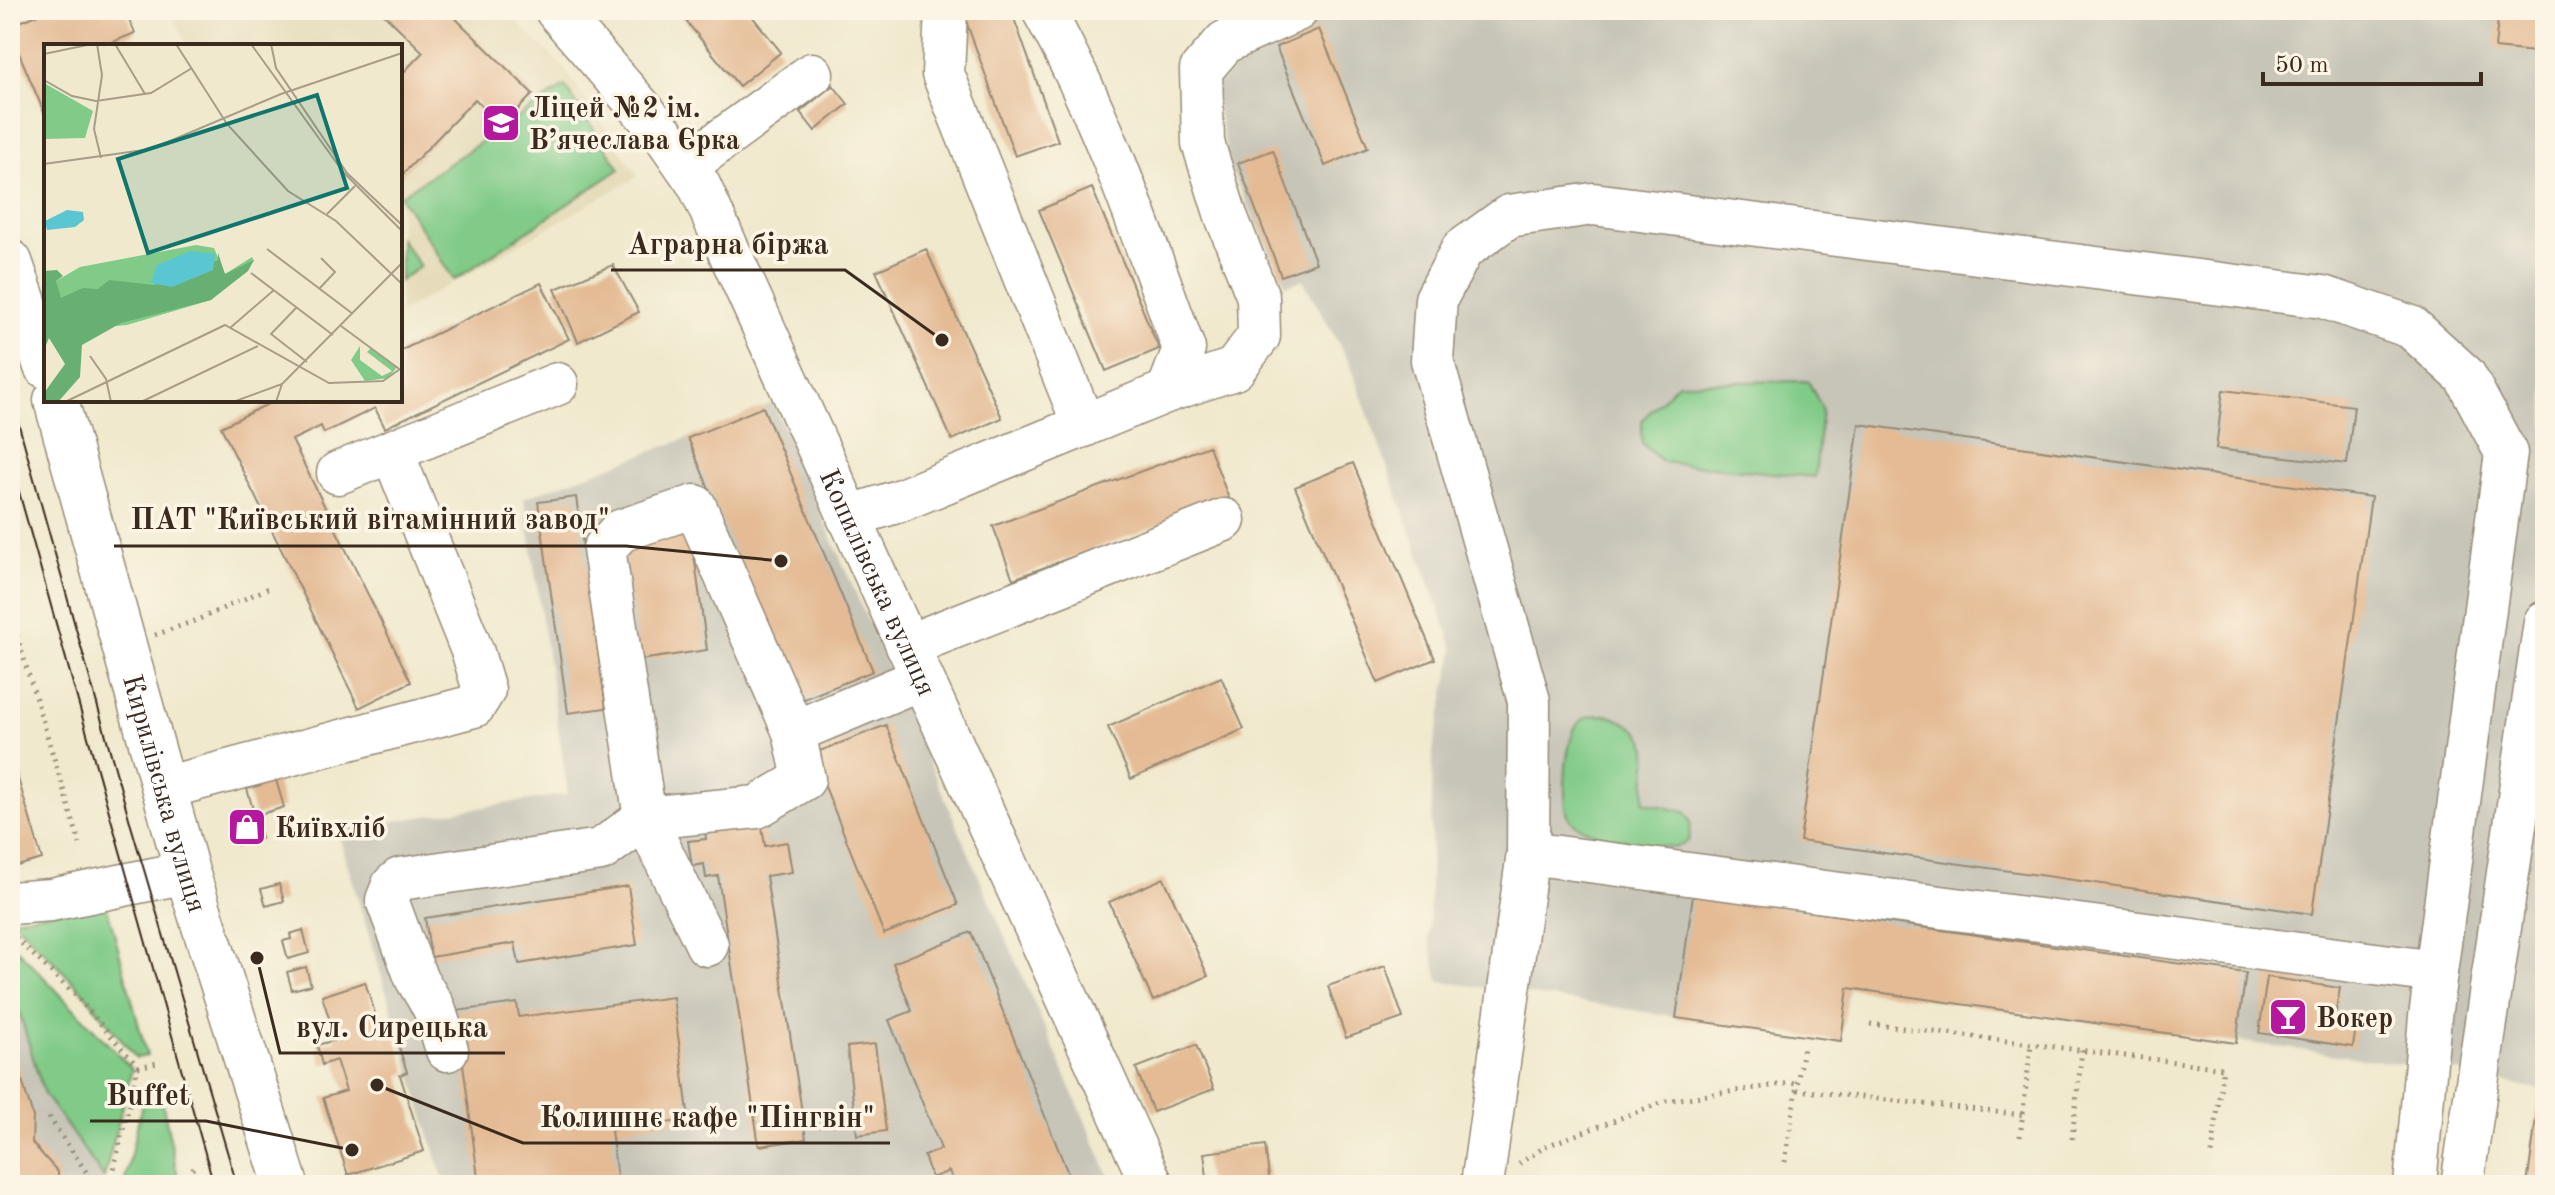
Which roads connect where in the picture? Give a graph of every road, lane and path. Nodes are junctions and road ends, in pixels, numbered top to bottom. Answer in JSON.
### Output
{"nodes":[{"id":1,"x":556,"y":10,"type":"edge"},
{"id":2,"x":946,"y":10,"type":"edge"},
{"id":3,"x":1043,"y":10,"type":"edge"},
{"id":4,"x":1297,"y":10,"type":"edge"},
{"id":5,"x":1218,"y":26,"type":"edge"},
{"id":6,"x":812,"y":74,"type":"dead end"},
{"id":7,"x":686,"y":166,"type":"junction"},
{"id":8,"x":10,"y":262,"type":"edge"},
{"id":9,"x":44,"y":360,"type":"edge"},
{"id":10,"x":557,"y":384,"type":"dead end"},
{"id":11,"x":1168,"y":391,"type":"junction"},
{"id":12,"x":57,"y":402,"type":"edge"},
{"id":13,"x":1084,"y":426,"type":"junction"},
{"id":14,"x":392,"y":451,"type":"junction"},
{"id":15,"x":338,"y":473,"type":"dead end"},
{"id":16,"x":848,"y":517,"type":"junction"},
{"id":17,"x":1224,"y":520,"type":"dead end"},
{"id":18,"x":271,"y":587,"type":"dead end"},
{"id":19,"x":10,"y":613,"type":"edge"},
{"id":20,"x":2545,"y":622,"type":"edge"},
{"id":21,"x":154,"y":635,"type":"dead end"},
{"id":22,"x":914,"y":662,"type":"junction"},
{"id":23,"x":794,"y":732,"type":"junction"},
{"id":24,"x":164,"y":788,"type":"junction"},
{"id":25,"x":645,"y":818,"type":"junction"},
{"id":26,"x":80,"y":844,"type":"dead end"},
{"id":27,"x":1528,"y":853,"type":"junction"},
{"id":28,"x":187,"y":872,"type":"junction"},
{"id":29,"x":10,"y":903,"type":"edge"},
{"id":30,"x":10,"y":932,"type":"edge"},
{"id":31,"x":707,"y":945,"type":"dead end"},
{"id":32,"x":2436,"y":972,"type":"junction"},
{"id":33,"x":1870,"y":1024,"type":"dead end"},
{"id":34,"x":2031,"y":1044,"type":"junction"},
{"id":35,"x":1803,"y":1046,"type":"dead end"},
{"id":36,"x":447,"y":1050,"type":"dead end"},
{"id":37,"x":2082,"y":1050,"type":"junction"},
{"id":38,"x":157,"y":1063,"type":"dead end"},
{"id":39,"x":138,"y":1067,"type":"junction"},
{"id":40,"x":1798,"y":1082,"type":"junction"},
{"id":41,"x":1797,"y":1090,"type":"junction"},
{"id":42,"x":2023,"y":1115,"type":"junction"},
{"id":43,"x":49,"y":1117,"type":"dead end"},
{"id":44,"x":2020,"y":1137,"type":"dead end"},
{"id":45,"x":2072,"y":1139,"type":"dead end"},
{"id":46,"x":2212,"y":1154,"type":"dead end"},
{"id":47,"x":1785,"y":1162,"type":"dead end"},
{"id":48,"x":198,"y":1165,"type":"dead end"},
{"id":49,"x":192,"y":1169,"type":"dead end"},
{"id":50,"x":1496,"y":1177,"type":"edge"},
{"id":51,"x":95,"y":1185,"type":"edge"},
{"id":52,"x":110,"y":1185,"type":"edge"},
{"id":53,"x":286,"y":1185,"type":"edge"},
{"id":54,"x":1152,"y":1185,"type":"edge"},
{"id":55,"x":2415,"y":1185,"type":"edge"},
{"id":56,"x":2462,"y":1185,"type":"edge"}],
"edges":[{"from":1,"to":7,"type":"street","name":"Копилівська вулиця"},
{"from":2,"to":13,"type":"street"},
{"from":3,"to":11,"type":"street"},
{"from":4,"to":5,"type":"street"},
{"from":5,"to":11,"type":"street"},
{"from":6,"to":7,"type":"street"},
{"from":7,"to":16,"type":"street","name":"Копилівська вулиця"},
{"from":8,"to":9,"type":"main road"},
{"from":10,"to":14,"type":"street"},
{"from":11,"to":13,"type":"street"},
{"from":12,"to":24,"type":"main road","name":"Кирилівська вулиця"},
{"from":13,"to":16,"type":"street"},
{"from":14,"to":15,"type":"street"},
{"from":14,"to":24,"type":"street"},
{"from":16,"to":22,"type":"street","name":"Копилівська вулиця"},
{"from":17,"to":22,"type":"street"},
{"from":18,"to":21,"type":"path"},
{"from":19,"to":26,"type":"path"},
{"from":20,"to":56,"type":"street"},
{"from":22,"to":23,"type":"street"},
{"from":22,"to":54,"type":"street","name":"Копилівська вулиця"},
{"from":23,"to":25,"type":"street"},
{"from":23,"to":25,"type":"street"},
{"from":24,"to":28,"type":"main road","name":"Кирилівська вулиця"},
{"from":25,"to":31,"type":"street"},
{"from":25,"to":36,"type":"street"},
{"from":27,"to":32,"type":"street"},
{"from":27,"to":32,"type":"street"},
{"from":27,"to":50,"type":"street"},
{"from":28,"to":29,"type":"street"},
{"from":28,"to":53,"type":"main road","name":"Кирилівська вулиця"},
{"from":30,"to":39,"type":"path"},
{"from":32,"to":55,"type":"street"},
{"from":33,"to":34,"type":"path"},
{"from":34,"to":37,"type":"path"},
{"from":34,"to":42,"type":"path"},
{"from":35,"to":40,"type":"path"},
{"from":37,"to":45,"type":"path"},
{"from":37,"to":46,"type":"path"},
{"from":38,"to":39,"type":"path"},
{"from":39,"to":52,"type":"path"},
{"from":40,"to":41,"type":"path"},
{"from":40,"to":50,"type":"path"},
{"from":41,"to":42,"type":"path"},
{"from":41,"to":47,"type":"path"},
{"from":42,"to":44,"type":"path"},
{"from":43,"to":51,"type":"path"},
{"from":48,"to":49,"type":"path"}]}
